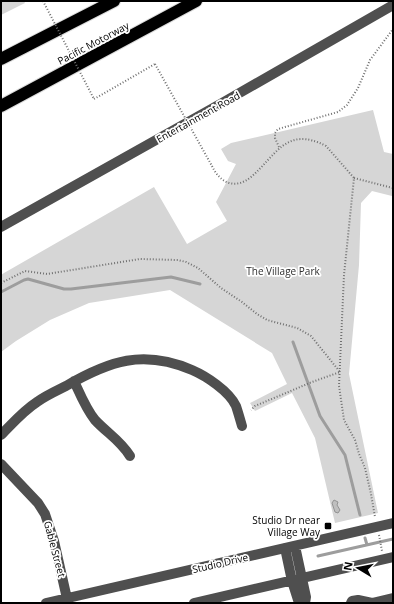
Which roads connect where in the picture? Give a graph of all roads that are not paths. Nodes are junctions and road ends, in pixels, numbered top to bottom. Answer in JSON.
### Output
{"nodes":[{"id":1,"x":114,"y":1,"type":"edge"},
{"id":2,"x":196,"y":1,"type":"edge"},
{"id":3,"x":393,"y":4,"type":"edge"},
{"id":4,"x":1,"y":59,"type":"edge"},
{"id":5,"x":1,"y":106,"type":"edge"},
{"id":6,"x":1,"y":227,"type":"edge"},
{"id":7,"x":74,"y":381,"type":"junction"},
{"id":8,"x":242,"y":426,"type":"dead end"},
{"id":9,"x":1,"y":435,"type":"edge"},
{"id":10,"x":130,"y":456,"type":"dead end"},
{"id":11,"x":1,"y":464,"type":"edge"},
{"id":12,"x":393,"y":523,"type":"edge"},
{"id":13,"x":290,"y":547,"type":"junction"},
{"id":14,"x":393,"y":557,"type":"edge"},
{"id":15,"x":297,"y":580,"type":"junction"},
{"id":16,"x":393,"y":598,"type":"edge"},
{"id":17,"x":68,"y":601,"type":"edge"},
{"id":18,"x":46,"y":603,"type":"edge"},
{"id":19,"x":194,"y":603,"type":"edge"},
{"id":20,"x":299,"y":603,"type":"edge"},
{"id":21,"x":305,"y":603,"type":"edge"},
{"id":22,"x":351,"y":603,"type":"edge"}],
"edges":[{"from":1,"to":4,"type":"highway"},
{"from":2,"to":5,"type":"highway","name":"Pacific Motorway"},
{"from":3,"to":6,"type":"street","name":"Entertainment Road"},
{"from":7,"to":8,"type":"street"},
{"from":7,"to":9,"type":"street"},
{"from":7,"to":10,"type":"street"},
{"from":11,"to":17,"type":"street","name":"Gable Street"},
{"from":12,"to":13,"type":"street","name":"Studio Drive"},
{"from":13,"to":15,"type":"street"},
{"from":13,"to":17,"type":"street","name":"Studio Drive"},
{"from":14,"to":15,"type":"street"},
{"from":15,"to":19,"type":"street"},
{"from":15,"to":20,"type":"street"},
{"from":15,"to":21,"type":"street"},
{"from":16,"to":22,"type":"street"},
{"from":17,"to":18,"type":"street","name":"Studio Drive"}]}
